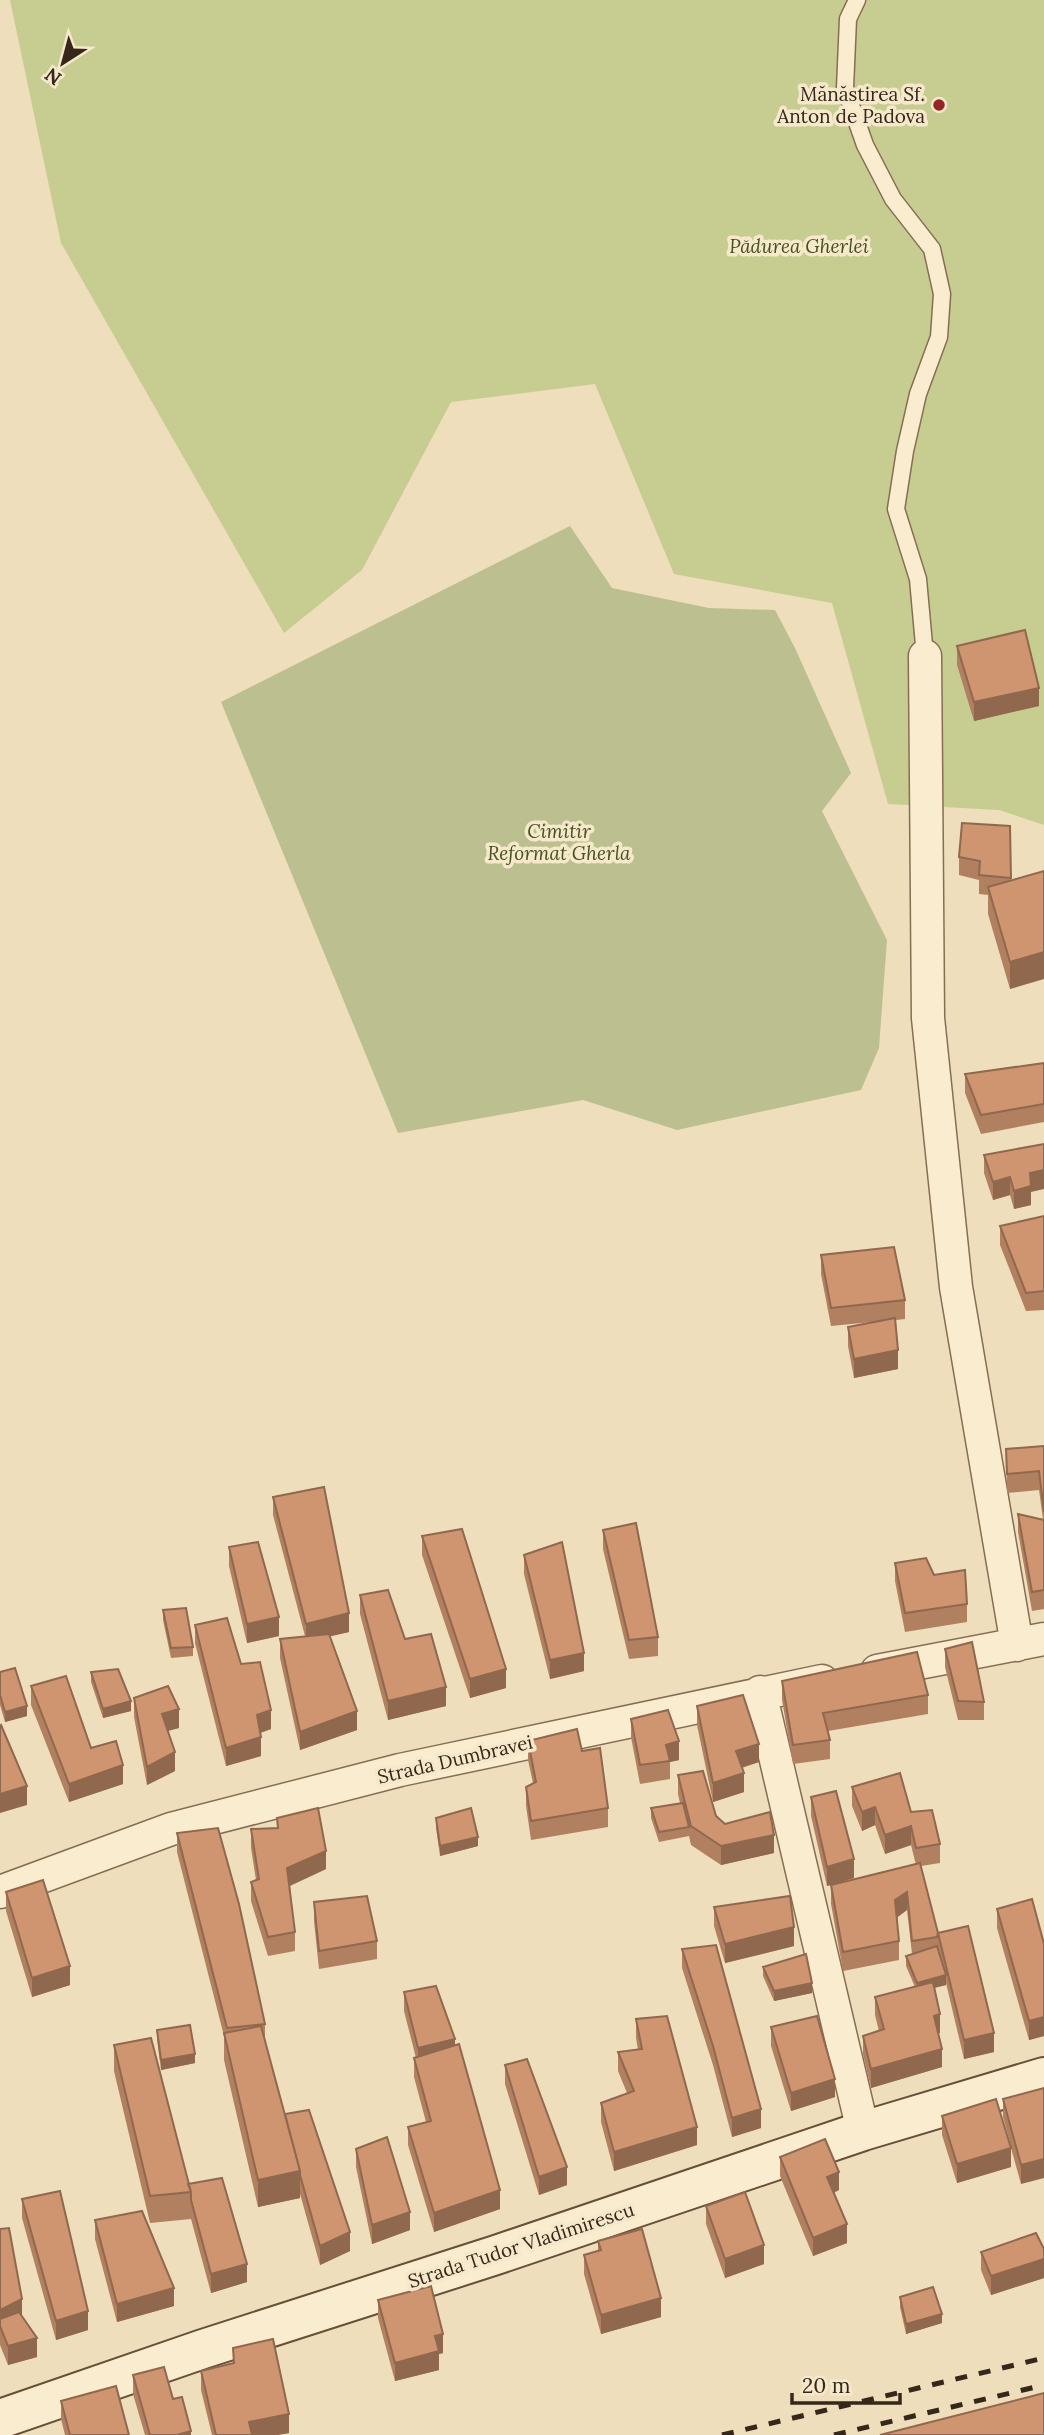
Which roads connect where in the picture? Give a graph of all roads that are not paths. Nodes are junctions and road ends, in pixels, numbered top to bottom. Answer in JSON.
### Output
{"nodes":[{"id":1,"x":857,"y":0,"type":"edge"},
{"id":2,"x":925,"y":656,"type":"joint"},
{"id":3,"x":1031,"y":1642,"type":"edge"},
{"id":4,"x":760,"y":1692,"type":"junction"},
{"id":5,"x":0,"y":1892,"type":"edge"},
{"id":6,"x":1044,"y":2077,"type":"edge"},
{"id":7,"x":863,"y":2131,"type":"junction"},
{"id":8,"x":0,"y":2418,"type":"edge"}],
"edges":[{"from":1,"to":2,"type":"lane"},
{"from":2,"to":3,"type":"street"},
{"from":3,"to":4,"type":"street","name":"Strada Dumbravei"},
{"from":4,"to":5,"type":"street","name":"Strada Dumbravei"},
{"from":4,"to":7,"type":"street"},
{"from":6,"to":7,"type":"street","name":"Strada Tudor Vladimirescu"},
{"from":7,"to":8,"type":"street","name":"Strada Tudor Vladimirescu"}]}
